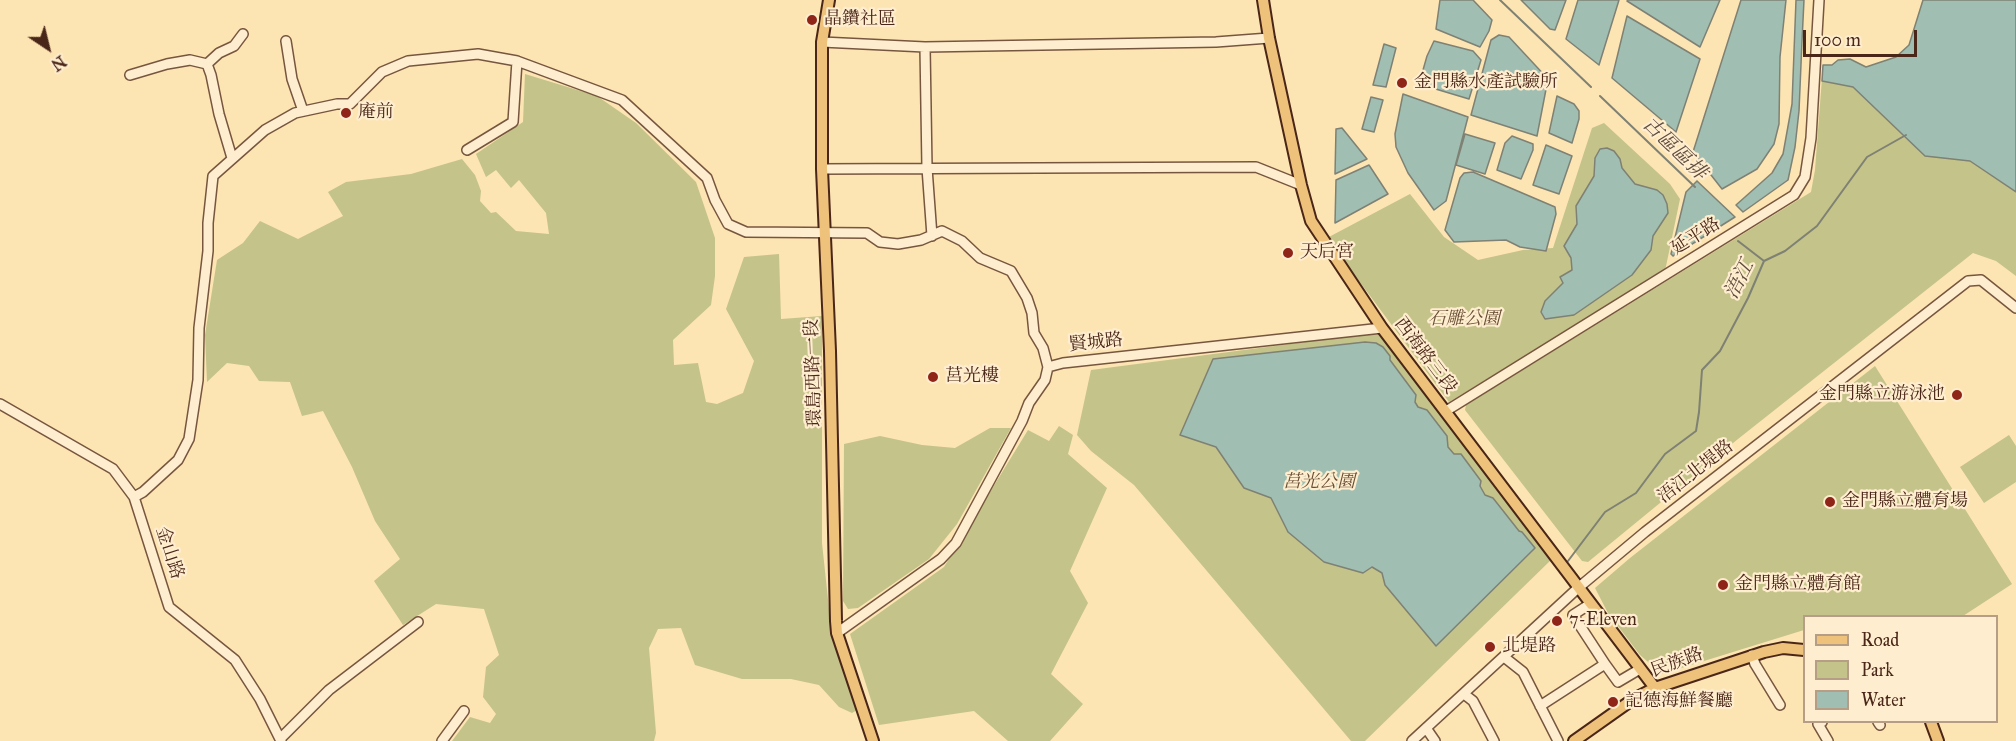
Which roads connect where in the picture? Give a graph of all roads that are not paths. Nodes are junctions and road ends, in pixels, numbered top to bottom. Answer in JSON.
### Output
{"nodes":[{"id":1,"x":830,"y":0,"type":"edge"},
{"id":2,"x":1263,"y":0,"type":"edge"},
{"id":3,"x":1819,"y":0,"type":"edge"},
{"id":4,"x":243,"y":34,"type":"dead end"},
{"id":5,"x":1269,"y":38,"type":"junction"},
{"id":6,"x":286,"y":41,"type":"dead end"},
{"id":7,"x":822,"y":42,"type":"junction"},
{"id":8,"x":925,"y":47,"type":"junction"},
{"id":9,"x":517,"y":61,"type":"junction"},
{"id":10,"x":207,"y":64,"type":"junction"},
{"id":11,"x":130,"y":75,"type":"dead end"},
{"id":12,"x":303,"y":111,"type":"junction"},
{"id":13,"x":467,"y":150,"type":"dead end"},
{"id":14,"x":232,"y":158,"type":"junction"},
{"id":15,"x":927,"y":168,"type":"junction"},
{"id":16,"x":822,"y":169,"type":"junction"},
{"id":17,"x":1301,"y":185,"type":"junction"},
{"id":18,"x":825,"y":232,"type":"junction"},
{"id":19,"x":932,"y":236,"type":"junction"},
{"id":20,"x":2016,"y":308,"type":"edge"},
{"id":21,"x":1382,"y":328,"type":"junction"},
{"id":22,"x":1048,"y":367,"type":"junction"},
{"id":23,"x":0,"y":404,"type":"edge"},
{"id":24,"x":1446,"y":411,"type":"junction"},
{"id":25,"x":134,"y":497,"type":"junction"},
{"id":26,"x":1578,"y":588,"type":"junction"},
{"id":27,"x":1590,"y":604,"type":"junction"},
{"id":28,"x":418,"y":622,"type":"dead end"},
{"id":29,"x":837,"y":633,"type":"junction"},
{"id":30,"x":1803,"y":650,"type":"edge"},
{"id":31,"x":1752,"y":655,"type":"junction"},
{"id":32,"x":1504,"y":657,"type":"junction"},
{"id":33,"x":1605,"y":664,"type":"junction"},
{"id":34,"x":1640,"y":669,"type":"junction"},
{"id":35,"x":1655,"y":688,"type":"junction"},
{"id":36,"x":1464,"y":694,"type":"junction"},
{"id":37,"x":1780,"y":705,"type":"dead end"},
{"id":38,"x":1540,"y":706,"type":"junction"},
{"id":39,"x":464,"y":711,"type":"dead end"},
{"id":40,"x":1820,"y":723,"type":"edge"},
{"id":41,"x":1930,"y":723,"type":"edge"},
{"id":42,"x":1426,"y":729,"type":"junction"},
{"id":43,"x":281,"y":740,"type":"edge"},
{"id":44,"x":442,"y":741,"type":"edge"},
{"id":45,"x":873,"y":741,"type":"edge"},
{"id":46,"x":1412,"y":741,"type":"edge"},
{"id":47,"x":1435,"y":741,"type":"edge"},
{"id":48,"x":1494,"y":741,"type":"edge"},
{"id":49,"x":1558,"y":741,"type":"edge"},
{"id":50,"x":1574,"y":741,"type":"edge"},
{"id":51,"x":1828,"y":741,"type":"edge"},
{"id":52,"x":1938,"y":741,"type":"edge"}],
"edges":[{"from":1,"to":7,"type":"main road","name":"環島西路一段"},
{"from":2,"to":5,"type":"main road","name":"西海路三段"},
{"from":3,"to":24,"type":"street","name":"延平路"},
{"from":4,"to":10,"type":"street"},
{"from":5,"to":8,"type":"street"},
{"from":5,"to":17,"type":"main road","name":"西海路三段"},
{"from":6,"to":12,"type":"street"},
{"from":7,"to":8,"type":"street"},
{"from":7,"to":16,"type":"main road","name":"環島西路一段"},
{"from":8,"to":15,"type":"street"},
{"from":9,"to":12,"type":"street","name":"賢城路"},
{"from":9,"to":13,"type":"street"},
{"from":9,"to":18,"type":"street","name":"賢城路"},
{"from":10,"to":11,"type":"street"},
{"from":10,"to":14,"type":"street"},
{"from":12,"to":14,"type":"street","name":"賢城路"},
{"from":14,"to":25,"type":"street","name":"賢城路"},
{"from":15,"to":16,"type":"street"},
{"from":15,"to":17,"type":"street"},
{"from":15,"to":19,"type":"street"},
{"from":16,"to":18,"type":"main road","name":"環島西路一段"},
{"from":17,"to":21,"type":"main road","name":"西海路三段"},
{"from":18,"to":19,"type":"street","name":"賢城路"},
{"from":18,"to":29,"type":"main road","name":"環島西路一段"},
{"from":19,"to":22,"type":"street","name":"賢城路"},
{"from":20,"to":26,"type":"street","name":"浯江北堤路"},
{"from":21,"to":22,"type":"street","name":"賢城路"},
{"from":21,"to":24,"type":"main road","name":"西海路三段"},
{"from":22,"to":29,"type":"street"},
{"from":23,"to":25,"type":"street","name":"金山路"},
{"from":24,"to":26,"type":"main road","name":"西海路三段"},
{"from":25,"to":43,"type":"street","name":"金山路"},
{"from":26,"to":27,"type":"main road","name":"西海路三段"},
{"from":26,"to":32,"type":"street","name":"浯江北堤路"},
{"from":27,"to":33,"type":"street"},
{"from":27,"to":34,"type":"main road","name":"西海路三段"},
{"from":28,"to":43,"type":"street"},
{"from":29,"to":45,"type":"main road","name":"環島西路一段"},
{"from":30,"to":31,"type":"main road","name":"民族路"},
{"from":31,"to":35,"type":"main road","name":"民族路"},
{"from":31,"to":37,"type":"street"},
{"from":32,"to":36,"type":"street","name":"浯江北堤路"},
{"from":32,"to":38,"type":"street"},
{"from":33,"to":34,"type":"street"},
{"from":33,"to":38,"type":"street"},
{"from":34,"to":35,"type":"main road","name":"西海路三段"},
{"from":35,"to":50,"type":"main road","name":"民族路"},
{"from":36,"to":42,"type":"street","name":"浯江北堤路"},
{"from":36,"to":48,"type":"street"},
{"from":38,"to":49,"type":"street"},
{"from":39,"to":44,"type":"street"},
{"from":40,"to":51,"type":"street"},
{"from":41,"to":52,"type":"main road"},
{"from":42,"to":46,"type":"street","name":"浯江北堤路"},
{"from":42,"to":47,"type":"street"}]}
